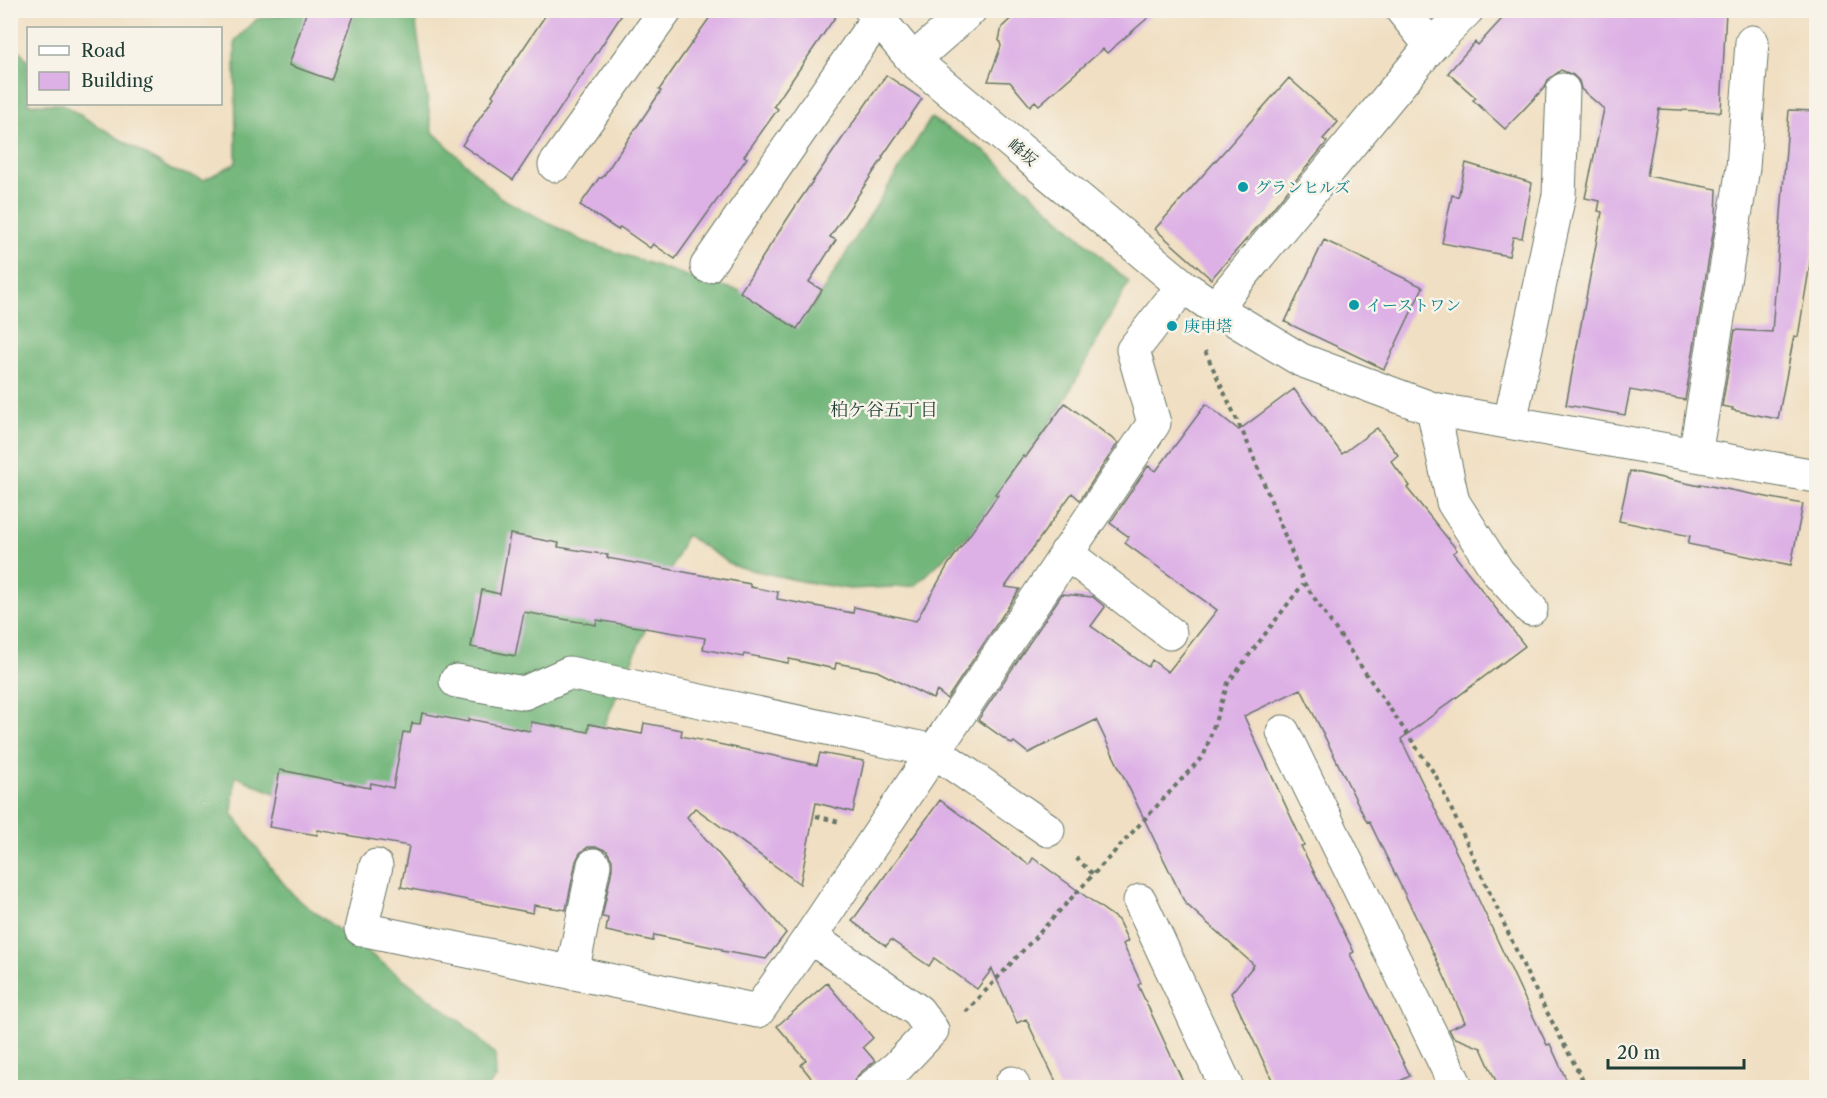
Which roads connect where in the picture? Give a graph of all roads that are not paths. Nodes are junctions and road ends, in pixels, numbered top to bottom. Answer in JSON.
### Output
{"nodes":[{"id":1,"x":666,"y":10,"type":"edge"},
{"id":2,"x":970,"y":10,"type":"edge"},
{"id":3,"x":1402,"y":10,"type":"edge"},
{"id":4,"x":1467,"y":10,"type":"edge"},
{"id":5,"x":874,"y":15,"type":"edge"},
{"id":6,"x":1752,"y":42,"type":"dead end"},
{"id":7,"x":1431,"y":46,"type":"junction"},
{"id":8,"x":913,"y":60,"type":"junction"},
{"id":9,"x":1563,"y":90,"type":"dead end"},
{"id":10,"x":555,"y":165,"type":"dead end"},
{"id":11,"x":707,"y":266,"type":"dead end"},
{"id":12,"x":1183,"y":286,"type":"junction"},
{"id":13,"x":1215,"y":308,"type":"junction"},
{"id":14,"x":1433,"y":409,"type":"junction"},
{"id":15,"x":1510,"y":422,"type":"junction"},
{"id":16,"x":1695,"y":455,"type":"junction"},
{"id":17,"x":1816,"y":477,"type":"edge"},
{"id":18,"x":1066,"y":553,"type":"junction"},
{"id":19,"x":1531,"y":609,"type":"dead end"},
{"id":20,"x":1170,"y":633,"type":"dead end"},
{"id":21,"x":456,"y":681,"type":"dead end"},
{"id":22,"x":1282,"y":732,"type":"dead end"},
{"id":23,"x":934,"y":751,"type":"junction"},
{"id":24,"x":1048,"y":830,"type":"dead end"},
{"id":25,"x":594,"y":865,"type":"dead end"},
{"id":26,"x":376,"y":866,"type":"dead end"},
{"id":27,"x":1140,"y":901,"type":"dead end"},
{"id":28,"x":810,"y":937,"type":"junction"},
{"id":29,"x":572,"y":973,"type":"junction"},
{"id":30,"x":1454,"y":1087,"type":"edge"},
{"id":31,"x":871,"y":1088,"type":"edge"},
{"id":32,"x":1227,"y":1088,"type":"edge"}],
"edges":[{"from":1,"to":10,"type":"street"},
{"from":2,"to":8,"type":"street"},
{"from":3,"to":7,"type":"street"},
{"from":4,"to":7,"type":"street"},
{"from":5,"to":8,"type":"street","name":"峰坂"},
{"from":5,"to":11,"type":"street"},
{"from":6,"to":16,"type":"street"},
{"from":7,"to":13,"type":"street"},
{"from":8,"to":12,"type":"street","name":"峰坂"},
{"from":9,"to":15,"type":"street"},
{"from":12,"to":13,"type":"street","name":"峰坂"},
{"from":12,"to":18,"type":"street"},
{"from":13,"to":14,"type":"street","name":"峰坂"},
{"from":14,"to":15,"type":"street","name":"峰坂"},
{"from":14,"to":19,"type":"street"},
{"from":15,"to":16,"type":"street","name":"峰坂"},
{"from":16,"to":17,"type":"street","name":"峰坂"},
{"from":18,"to":20,"type":"street"},
{"from":18,"to":23,"type":"street"},
{"from":21,"to":23,"type":"street"},
{"from":22,"to":30,"type":"street"},
{"from":23,"to":24,"type":"street"},
{"from":23,"to":28,"type":"street"},
{"from":25,"to":29,"type":"street"},
{"from":26,"to":29,"type":"street"},
{"from":27,"to":32,"type":"street"},
{"from":28,"to":29,"type":"street"},
{"from":28,"to":31,"type":"street"}]}
